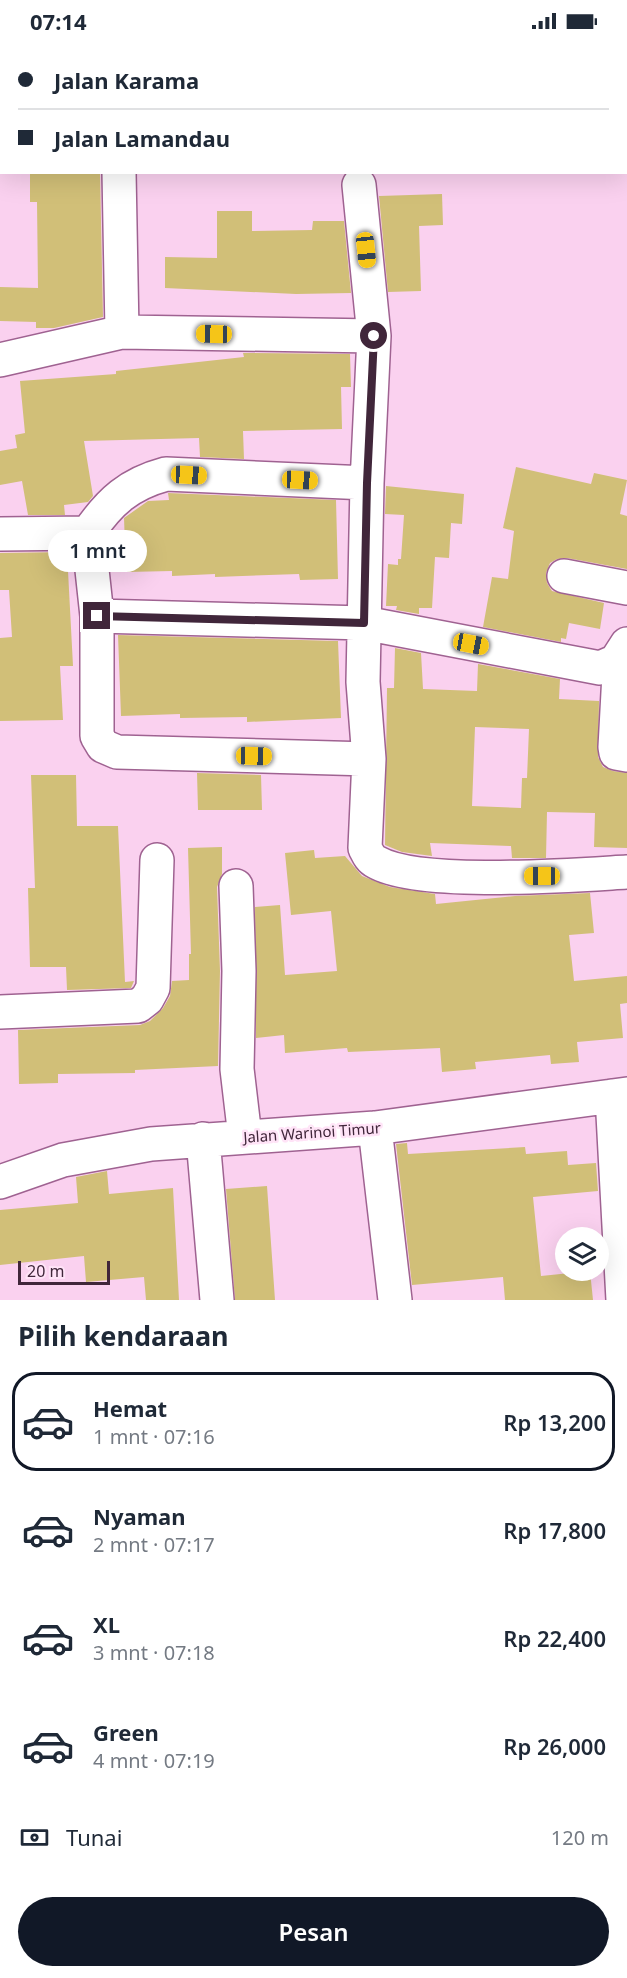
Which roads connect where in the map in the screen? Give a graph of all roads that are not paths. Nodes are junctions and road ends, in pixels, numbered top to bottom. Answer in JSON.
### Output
{"nodes":[{"id":1,"x":119,"y":174,"type":"edge"},
{"id":2,"x":359,"y":184,"type":"dead end"},
{"id":3,"x":122,"y":332,"type":"junction"},
{"id":4,"x":374,"y":336,"type":"junction"},
{"id":5,"x":0,"y":360,"type":"edge"},
{"id":6,"x":367,"y":483,"type":"junction"},
{"id":7,"x":88,"y":533,"type":"junction"},
{"id":8,"x":0,"y":534,"type":"edge"},
{"id":9,"x":564,"y":576,"type":"dead end"},
{"id":10,"x":627,"y":588,"type":"edge"},
{"id":11,"x":97,"y":616,"type":"junction"},
{"id":12,"x":364,"y":623,"type":"junction"},
{"id":13,"x":624,"y":650,"type":"edge"},
{"id":14,"x":627,"y":755,"type":"edge"},
{"id":15,"x":369,"y":759,"type":"junction"},
{"id":16,"x":157,"y":860,"type":"dead end"},
{"id":17,"x":627,"y":872,"type":"edge"},
{"id":18,"x":236,"y":886,"type":"dead end"},
{"id":19,"x":0,"y":1012,"type":"edge"},
{"id":20,"x":620,"y":1095,"type":"edge"},
{"id":21,"x":375,"y":1128,"type":"junction"},
{"id":22,"x":245,"y":1137,"type":"junction"},
{"id":23,"x":203,"y":1139,"type":"junction"},
{"id":24,"x":0,"y":1182,"type":"edge"},
{"id":25,"x":217,"y":1300,"type":"edge"},
{"id":26,"x":395,"y":1300,"type":"edge"},
{"id":27,"x":622,"y":1300,"type":"edge"}],
"edges":[{"from":1,"to":3,"type":"street"},
{"from":2,"to":4,"type":"street"},
{"from":3,"to":4,"type":"street"},
{"from":3,"to":5,"type":"street"},
{"from":4,"to":6,"type":"street"},
{"from":6,"to":7,"type":"street"},
{"from":6,"to":12,"type":"street"},
{"from":7,"to":8,"type":"street"},
{"from":7,"to":11,"type":"street"},
{"from":9,"to":10,"type":"street"},
{"from":11,"to":12,"type":"street"},
{"from":11,"to":15,"type":"street"},
{"from":12,"to":13,"type":"street"},
{"from":12,"to":15,"type":"street"},
{"from":13,"to":14,"type":"street"},
{"from":15,"to":17,"type":"street"},
{"from":16,"to":19,"type":"street"},
{"from":18,"to":22,"type":"street"},
{"from":20,"to":21,"type":"street","name":"Jalan Warinoi Timur"},
{"from":20,"to":27,"type":"street"},
{"from":21,"to":22,"type":"street","name":"Jalan Warinoi Timur"},
{"from":21,"to":26,"type":"street"},
{"from":22,"to":23,"type":"street","name":"Jalan Warinoi Timur"},
{"from":23,"to":24,"type":"street","name":"Jalan Warinoi Timur"},
{"from":23,"to":25,"type":"street"}]}
